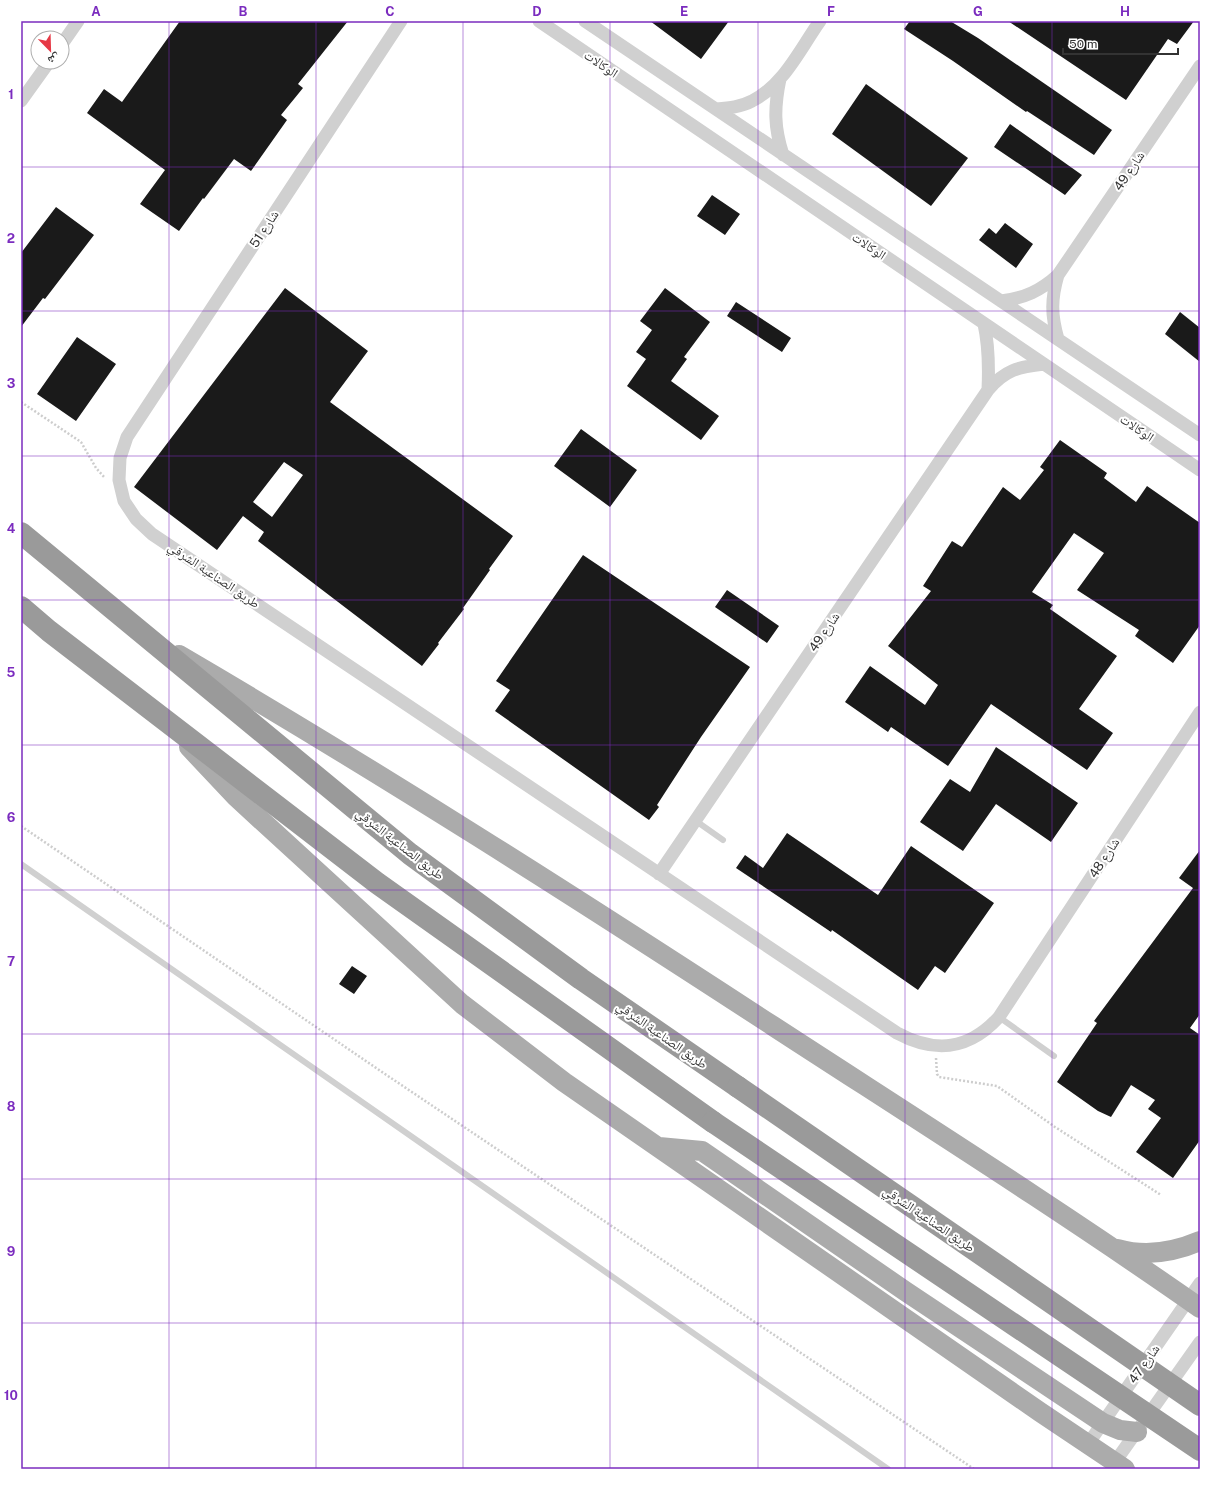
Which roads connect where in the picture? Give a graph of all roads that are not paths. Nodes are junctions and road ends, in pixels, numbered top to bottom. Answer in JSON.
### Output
{"nodes":[{"id":1,"x":78,"y":21,"type":"edge"},
{"id":2,"x":401,"y":21,"type":"edge"},
{"id":3,"x":539,"y":21,"type":"edge"},
{"id":4,"x":585,"y":21,"type":"edge"},
{"id":5,"x":820,"y":21,"type":"edge"},
{"id":6,"x":70,"y":32,"type":"edge"},
{"id":7,"x":1200,"y":66,"type":"edge"},
{"id":8,"x":43,"y":70,"type":"edge"},
{"id":9,"x":780,"y":80,"type":"junction"},
{"id":10,"x":21,"y":101,"type":"edge"},
{"id":11,"x":716,"y":110,"type":"junction"},
{"id":12,"x":783,"y":155,"type":"junction"},
{"id":13,"x":1058,"y":275,"type":"junction"},
{"id":14,"x":1001,"y":301,"type":"junction"},
{"id":15,"x":984,"y":324,"type":"junction"},
{"id":16,"x":1058,"y":339,"type":"junction"},
{"id":17,"x":1044,"y":364,"type":"junction"},
{"id":18,"x":988,"y":390,"type":"junction"},
{"id":19,"x":1200,"y":435,"type":"edge"},
{"id":20,"x":127,"y":437,"type":"joint"},
{"id":21,"x":1200,"y":470,"type":"edge"},
{"id":22,"x":21,"y":533,"type":"edge"},
{"id":23,"x":21,"y":607,"type":"edge"},
{"id":24,"x":146,"y":635,"type":"junction"},
{"id":25,"x":1200,"y":712,"type":"edge"},
{"id":26,"x":160,"y":715,"type":"junction"},
{"id":27,"x":696,"y":821,"type":"junction"},
{"id":28,"x":723,"y":840,"type":"dead end"},
{"id":29,"x":21,"y":864,"type":"edge"},
{"id":30,"x":659,"y":874,"type":"junction"},
{"id":31,"x":1007,"y":1005,"type":"joint"},
{"id":32,"x":998,"y":1017,"type":"junction"},
{"id":33,"x":1054,"y":1056,"type":"dead end"},
{"id":34,"x":658,"y":1148,"type":"junction"},
{"id":35,"x":1200,"y":1241,"type":"edge"},
{"id":36,"x":1110,"y":1247,"type":"junction"},
{"id":37,"x":1200,"y":1283,"type":"edge"},
{"id":38,"x":1194,"y":1304,"type":"edge"},
{"id":39,"x":1200,"y":1342,"type":"edge"},
{"id":40,"x":1200,"y":1405,"type":"edge"},
{"id":41,"x":1103,"y":1423,"type":"junction"},
{"id":42,"x":1137,"y":1432,"type":"junction"},
{"id":43,"x":1088,"y":1444,"type":"junction"},
{"id":44,"x":1200,"y":1450,"type":"edge"},
{"id":45,"x":1120,"y":1466,"type":"edge"},
{"id":46,"x":888,"y":1469,"type":"edge"}],
"edges":[{"from":1,"to":6,"type":"street"},
{"from":2,"to":20,"type":"street","name":"شارع 51"},
{"from":3,"to":15,"type":"street","name":"الوكالات"},
{"from":4,"to":11,"type":"street","name":"الوكالات"},
{"from":5,"to":9,"type":"street"},
{"from":7,"to":13,"type":"street","name":"شارع 49"},
{"from":8,"to":10,"type":"street"},
{"from":9,"to":11,"type":"street"},
{"from":9,"to":12,"type":"street"},
{"from":11,"to":12,"type":"street","name":"الوكالات"},
{"from":12,"to":14,"type":"street","name":"الوكالات"},
{"from":13,"to":14,"type":"street","name":"شارع 49"},
{"from":13,"to":16,"type":"street","name":"شارع 49"},
{"from":14,"to":16,"type":"street","name":"الوكالات"},
{"from":15,"to":17,"type":"street","name":"الوكالات"},
{"from":15,"to":18,"type":"street"},
{"from":16,"to":19,"type":"street","name":"الوكالات"},
{"from":17,"to":18,"type":"street","name":"شارع 49"},
{"from":17,"to":21,"type":"street","name":"الوكالات"},
{"from":18,"to":27,"type":"street","name":"شارع 49"},
{"from":20,"to":30,"type":"street","name":"طريق الصناعية الشرقي"},
{"from":22,"to":24,"type":"highway","name":"طريق الصناعية الشرقي"},
{"from":23,"to":26,"type":"highway"},
{"from":24,"to":36,"type":"main road","name":"طريق الصناعية الشرقي"},
{"from":24,"to":40,"type":"highway","name":"طريق الصناعية الشرقي","bridge":true},
{"from":25,"to":31,"type":"street","name":"شارع 48"},
{"from":26,"to":34,"type":"main road"},
{"from":26,"to":44,"type":"highway","bridge":true},
{"from":27,"to":28,"type":"lane"},
{"from":27,"to":30,"type":"street","name":"شارع 49"},
{"from":29,"to":46,"type":"lane"},
{"from":30,"to":32,"type":"street","name":"طريق الصناعية الشرقي"},
{"from":31,"to":32,"type":"street","name":"طريق الصناعية الشرقي"},
{"from":32,"to":33,"type":"lane"},
{"from":34,"to":41,"type":"main road"},
{"from":34,"to":43,"type":"main road"},
{"from":35,"to":36,"type":"main road"},
{"from":36,"to":38,"type":"main road","name":"طريق الصناعية الشرقي"},
{"from":37,"to":38,"type":"street","name":"شارع 47"},
{"from":38,"to":41,"type":"street","name":"شارع 47"},
{"from":39,"to":42,"type":"street"},
{"from":41,"to":42,"type":"main road"},
{"from":41,"to":43,"type":"street","name":"شارع 47"},
{"from":42,"to":45,"type":"street"},
{"from":43,"to":45,"type":"main road"}]}
